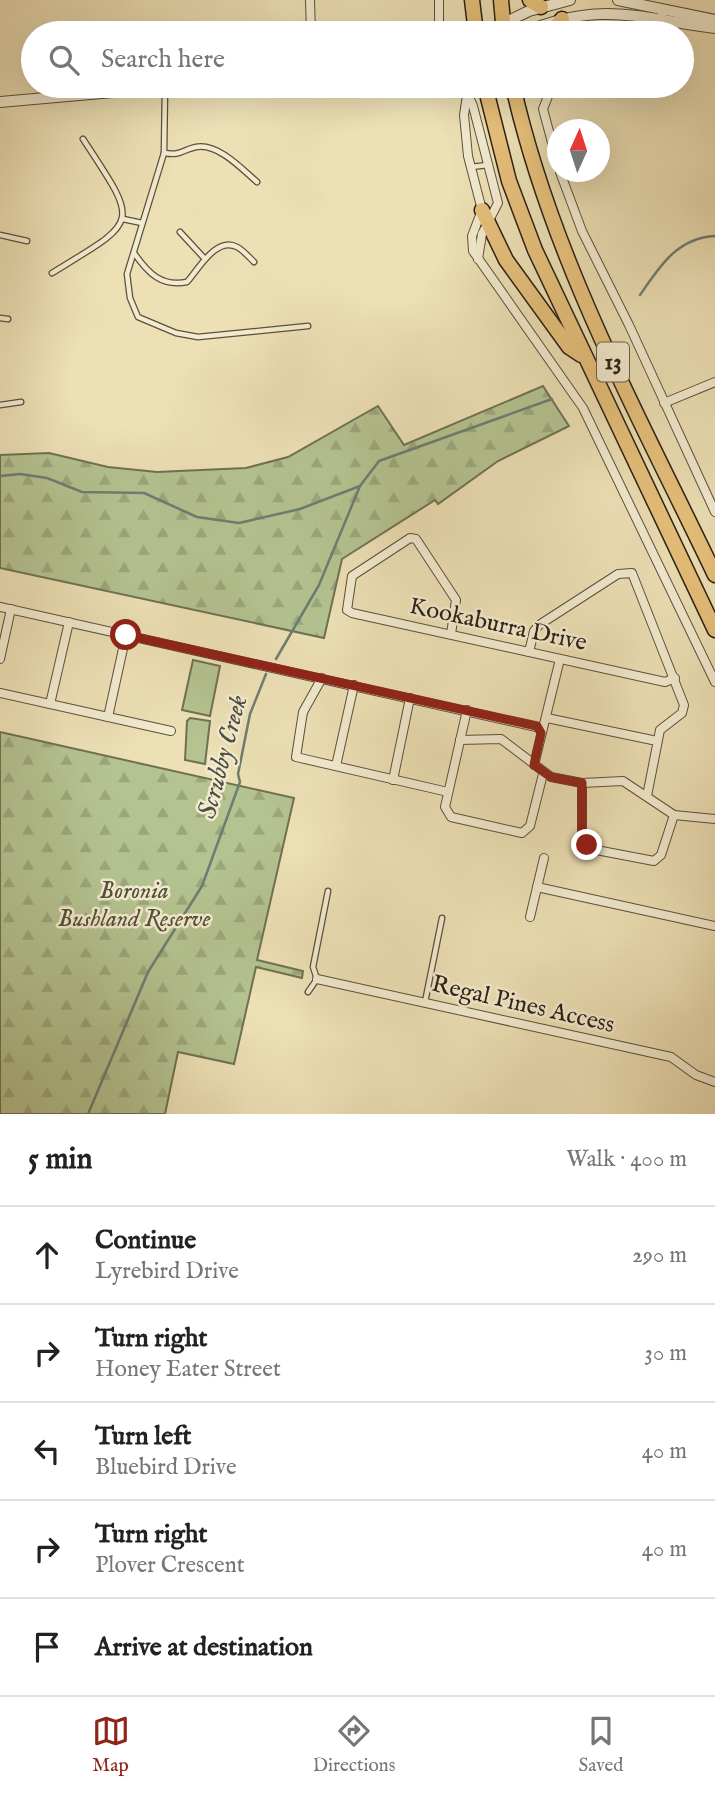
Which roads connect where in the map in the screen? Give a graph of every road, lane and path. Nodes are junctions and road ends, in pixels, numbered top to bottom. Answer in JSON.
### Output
{"nodes":[{"id":1,"x":310,"y":0,"type":"edge"},
{"id":2,"x":439,"y":0,"type":"edge"},
{"id":3,"x":472,"y":0,"type":"edge"},
{"id":4,"x":501,"y":0,"type":"edge"},
{"id":5,"x":570,"y":0,"type":"edge"},
{"id":6,"x":618,"y":0,"type":"edge"},
{"id":7,"x":558,"y":1,"type":"edge"},
{"id":8,"x":535,"y":3,"type":"edge"},
{"id":9,"x":663,"y":8,"type":"junction"},
{"id":10,"x":562,"y":19,"type":"junction"},
{"id":11,"x":661,"y":19,"type":"junction"},
{"id":12,"x":715,"y":20,"type":"edge"},
{"id":13,"x":311,"y":21,"type":"edge"},
{"id":14,"x":439,"y":21,"type":"edge"},
{"id":15,"x":475,"y":21,"type":"edge"},
{"id":16,"x":502,"y":21,"type":"edge"},
{"id":17,"x":512,"y":21,"type":"edge"},
{"id":18,"x":556,"y":21,"type":"edge"},
{"id":19,"x":672,"y":21,"type":"edge"},
{"id":20,"x":694,"y":25,"type":"edge"},
{"id":21,"x":715,"y":29,"type":"edge"},
{"id":22,"x":44,"y":98,"type":"edge"},
{"id":23,"x":165,"y":98,"type":"edge"},
{"id":24,"x":467,"y":98,"type":"edge"},
{"id":25,"x":469,"y":98,"type":"edge"},
{"id":26,"x":488,"y":98,"type":"edge"},
{"id":27,"x":516,"y":98,"type":"edge"},
{"id":28,"x":547,"y":98,"type":"edge"},
{"id":29,"x":0,"y":102,"type":"edge"},
{"id":30,"x":547,"y":124,"type":"edge"},
{"id":31,"x":83,"y":139,"type":"dead end"},
{"id":32,"x":164,"y":153,"type":"junction"},
{"id":33,"x":488,"y":165,"type":"junction"},
{"id":34,"x":470,"y":167,"type":"junction"},
{"id":35,"x":257,"y":182,"type":"dead end"},
{"id":36,"x":563,"y":182,"type":"edge"},
{"id":37,"x":485,"y":217,"type":"junction"},
{"id":38,"x":123,"y":219,"type":"junction"},
{"id":39,"x":142,"y":223,"type":"junction"},
{"id":40,"x":180,"y":232,"type":"dead end"},
{"id":41,"x":0,"y":235,"type":"edge"},
{"id":42,"x":27,"y":241,"type":"dead end"},
{"id":43,"x":134,"y":252,"type":"junction"},
{"id":44,"x":205,"y":259,"type":"junction"},
{"id":45,"x":478,"y":259,"type":"junction"},
{"id":46,"x":254,"y":262,"type":"dead end"},
{"id":47,"x":52,"y":273,"type":"dead end"},
{"id":48,"x":0,"y":318,"type":"edge"},
{"id":49,"x":8,"y":319,"type":"dead end"},
{"id":50,"x":308,"y":326,"type":"dead end"},
{"id":51,"x":584,"y":357,"type":"junction"},
{"id":52,"x":715,"y":382,"type":"edge"},
{"id":53,"x":21,"y":402,"type":"dead end"},
{"id":54,"x":664,"y":403,"type":"junction"},
{"id":55,"x":0,"y":405,"type":"edge"},
{"id":56,"x":715,"y":512,"type":"edge"},
{"id":57,"x":715,"y":575,"type":"edge"},
{"id":58,"x":0,"y":607,"type":"edge"},
{"id":59,"x":11,"y":609,"type":"junction"},
{"id":60,"x":69,"y":622,"type":"junction"},
{"id":61,"x":715,"y":630,"type":"edge"},
{"id":62,"x":451,"y":634,"type":"junction"},
{"id":63,"x":126,"y":635,"type":"junction"},
{"id":64,"x":529,"y":652,"type":"junction"},
{"id":65,"x":0,"y":659,"type":"edge"},
{"id":66,"x":560,"y":659,"type":"junction"},
{"id":67,"x":323,"y":678,"type":"junction"},
{"id":68,"x":675,"y":678,"type":"junction"},
{"id":69,"x":715,"y":682,"type":"edge"},
{"id":70,"x":354,"y":685,"type":"junction"},
{"id":71,"x":0,"y":693,"type":"edge"},
{"id":72,"x":410,"y":698,"type":"junction"},
{"id":73,"x":50,"y":704,"type":"junction"},
{"id":74,"x":467,"y":710,"type":"junction"},
{"id":75,"x":108,"y":717,"type":"junction"},
{"id":76,"x":547,"y":718,"type":"junction"},
{"id":77,"x":541,"y":728,"type":"junction"},
{"id":78,"x":171,"y":731,"type":"dead end"},
{"id":79,"x":460,"y":740,"type":"junction"},
{"id":80,"x":657,"y":741,"type":"junction"},
{"id":81,"x":534,"y":765,"type":"junction"},
{"id":82,"x":336,"y":766,"type":"junction"},
{"id":83,"x":543,"y":774,"type":"junction"},
{"id":84,"x":393,"y":780,"type":"junction"},
{"id":85,"x":582,"y":783,"type":"junction"},
{"id":86,"x":448,"y":792,"type":"junction"},
{"id":87,"x":647,"y":796,"type":"junction"},
{"id":88,"x":674,"y":814,"type":"junction"},
{"id":89,"x":715,"y":819,"type":"edge"},
{"id":90,"x":544,"y":858,"type":"dead end"},
{"id":91,"x":537,"y":887,"type":"junction"},
{"id":92,"x":328,"y":891,"type":"dead end"},
{"id":93,"x":530,"y":916,"type":"dead end"},
{"id":94,"x":442,"y":918,"type":"dead end"},
{"id":95,"x":715,"y":926,"type":"edge"},
{"id":96,"x":317,"y":979,"type":"junction"},
{"id":97,"x":308,"y":992,"type":"dead end"},
{"id":98,"x":425,"y":1003,"type":"junction"},
{"id":99,"x":715,"y":1082,"type":"edge"}],
"edges":[{"from":1,"to":13,"type":"street"},
{"from":2,"to":14,"type":"street"},
{"from":3,"to":15,"type":"highway"},
{"from":4,"to":16,"type":"highway"},
{"from":5,"to":7,"type":"street"},
{"from":6,"to":9,"type":"street"},
{"from":7,"to":8,"type":"street"},
{"from":7,"to":10,"type":"lane"},
{"from":8,"to":17,"type":"street"},
{"from":9,"to":11,"type":"street"},
{"from":9,"to":12,"type":"street"},
{"from":10,"to":11,"type":"street"},
{"from":10,"to":18,"type":"street"},
{"from":11,"to":19,"type":"street"},
{"from":20,"to":21,"type":"street"},
{"from":22,"to":29,"type":"street"},
{"from":23,"to":32,"type":"lane"},
{"from":24,"to":34,"type":"street"},
{"from":25,"to":33,"type":"street"},
{"from":26,"to":51,"type":"highway","number":"13"},
{"from":27,"to":57,"type":"highway","number":"13"},
{"from":28,"to":30,"type":"street"},
{"from":31,"to":38,"type":"lane"},
{"from":32,"to":35,"type":"lane"},
{"from":32,"to":39,"type":"lane"},
{"from":33,"to":34,"type":"lane"},
{"from":33,"to":37,"type":"street"},
{"from":34,"to":37,"type":"street"},
{"from":36,"to":54,"type":"street"},
{"from":37,"to":45,"type":"street"},
{"from":37,"to":45,"type":"street"},
{"from":37,"to":51,"type":"highway"},
{"from":38,"to":39,"type":"lane"},
{"from":38,"to":47,"type":"lane"},
{"from":39,"to":43,"type":"lane"},
{"from":40,"to":44,"type":"lane"},
{"from":41,"to":42,"type":"lane"},
{"from":43,"to":44,"type":"lane"},
{"from":43,"to":50,"type":"lane"},
{"from":44,"to":46,"type":"lane"},
{"from":45,"to":69,"type":"street"},
{"from":48,"to":49,"type":"lane"},
{"from":51,"to":61,"type":"highway","number":"13"},
{"from":52,"to":54,"type":"street"},
{"from":53,"to":55,"type":"lane"},
{"from":54,"to":56,"type":"street"},
{"from":58,"to":59,"type":"street"},
{"from":59,"to":60,"type":"street"},
{"from":59,"to":65,"type":"street"},
{"from":60,"to":63,"type":"street"},
{"from":60,"to":73,"type":"street"},
{"from":62,"to":62,"type":"street","name":"Kookaburra Drive"},
{"from":62,"to":64,"type":"street","name":"Kookaburra Drive"},
{"from":63,"to":67,"type":"street"},
{"from":63,"to":75,"type":"street"},
{"from":64,"to":66,"type":"street","name":"Kookaburra Drive"},
{"from":64,"to":68,"type":"street"},
{"from":66,"to":68,"type":"street","name":"Kookaburra Drive"},
{"from":66,"to":76,"type":"street"},
{"from":67,"to":70,"type":"street"},
{"from":67,"to":82,"type":"street"},
{"from":68,"to":80,"type":"street"},
{"from":70,"to":72,"type":"street"},
{"from":70,"to":82,"type":"street"},
{"from":71,"to":73,"type":"street"},
{"from":72,"to":74,"type":"street"},
{"from":72,"to":84,"type":"street"},
{"from":73,"to":75,"type":"street"},
{"from":74,"to":77,"type":"street"},
{"from":74,"to":79,"type":"street"},
{"from":75,"to":78,"type":"street"},
{"from":76,"to":77,"type":"street"},
{"from":76,"to":80,"type":"street"},
{"from":77,"to":81,"type":"street"},
{"from":79,"to":81,"type":"street"},
{"from":79,"to":86,"type":"street"},
{"from":80,"to":87,"type":"street"},
{"from":81,"to":83,"type":"street"},
{"from":82,"to":84,"type":"street"},
{"from":83,"to":85,"type":"street"},
{"from":83,"to":86,"type":"street"},
{"from":84,"to":86,"type":"street"},
{"from":85,"to":87,"type":"street"},
{"from":85,"to":88,"type":"street"},
{"from":87,"to":88,"type":"street"},
{"from":88,"to":89,"type":"street"},
{"from":90,"to":91,"type":"street"},
{"from":91,"to":93,"type":"street"},
{"from":91,"to":95,"type":"street"},
{"from":92,"to":96,"type":"lane"},
{"from":94,"to":98,"type":"lane"},
{"from":96,"to":97,"type":"lane"},
{"from":96,"to":98,"type":"street","name":"Regal Pines Access"},
{"from":98,"to":99,"type":"street","name":"Regal Pines Access"}]}
